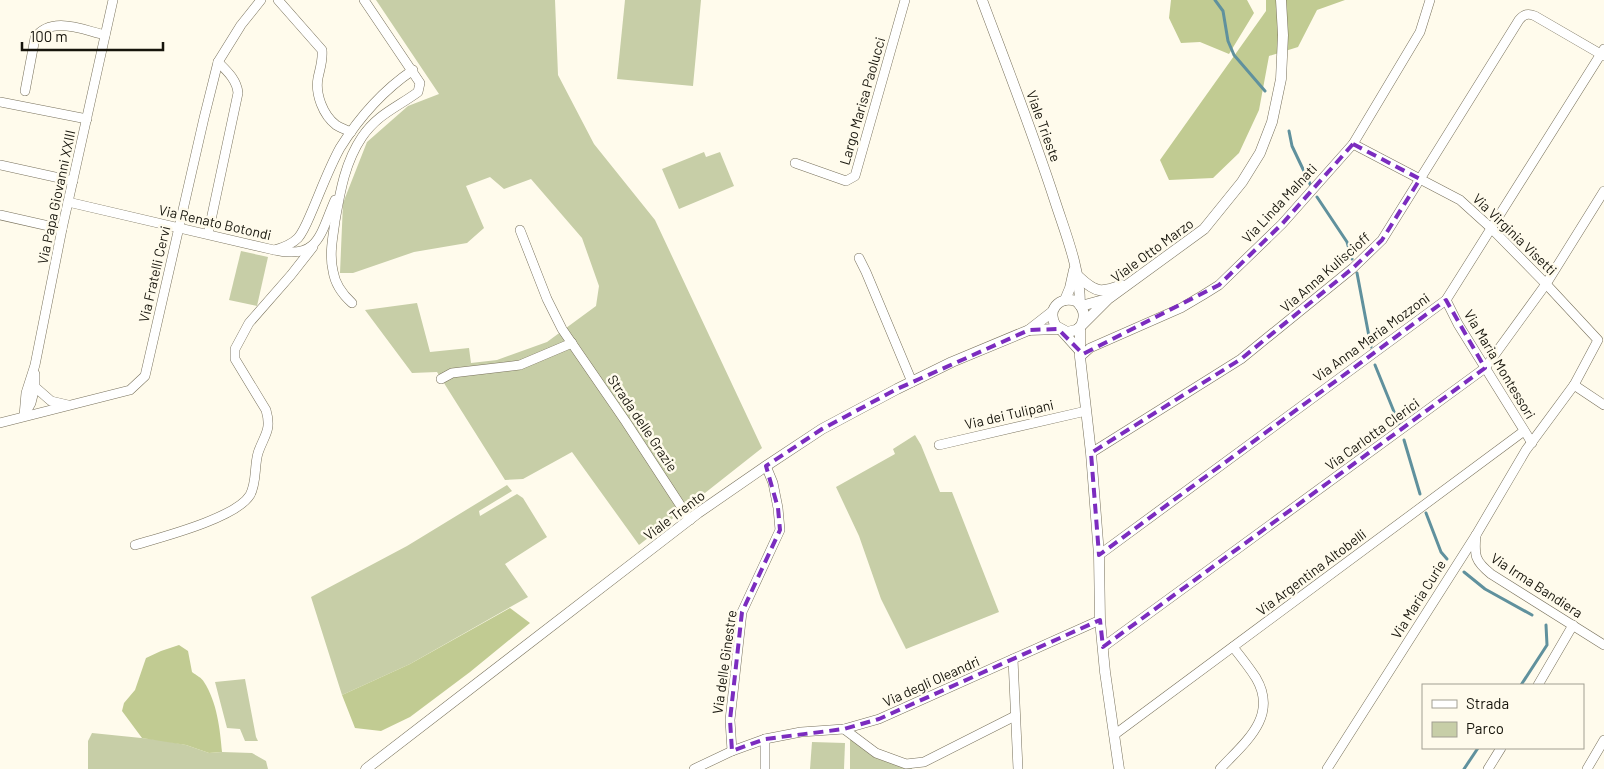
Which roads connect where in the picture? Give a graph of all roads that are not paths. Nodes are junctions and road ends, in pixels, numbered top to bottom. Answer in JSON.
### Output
{"nodes":[{"id":1,"x":113,"y":0,"type":"edge"},
{"id":2,"x":261,"y":0,"type":"edge"},
{"id":3,"x":278,"y":0,"type":"edge"},
{"id":4,"x":364,"y":0,"type":"edge"},
{"id":5,"x":905,"y":0,"type":"edge"},
{"id":6,"x":982,"y":0,"type":"edge"},
{"id":7,"x":1281,"y":0,"type":"edge"},
{"id":8,"x":1430,"y":0,"type":"edge"},
{"id":9,"x":105,"y":35,"type":"junction"},
{"id":10,"x":1603,"y":53,"type":"edge"},
{"id":11,"x":218,"y":62,"type":"junction"},
{"id":12,"x":413,"y":70,"type":"junction"},
{"id":13,"x":25,"y":91,"type":"dead end"},
{"id":14,"x":0,"y":102,"type":"edge"},
{"id":15,"x":87,"y":119,"type":"junction"},
{"id":16,"x":351,"y":132,"type":"junction"},
{"id":17,"x":1353,"y":144,"type":"junction"},
{"id":18,"x":795,"y":163,"type":"dead end"},
{"id":19,"x":0,"y":165,"type":"edge"},
{"id":20,"x":1420,"y":179,"type":"junction"},
{"id":21,"x":73,"y":181,"type":"junction"},
{"id":22,"x":340,"y":188,"type":"junction"},
{"id":23,"x":1604,"y":191,"type":"edge"},
{"id":24,"x":68,"y":202,"type":"junction"},
{"id":25,"x":0,"y":215,"type":"edge"},
{"id":26,"x":179,"y":227,"type":"junction"},
{"id":27,"x":1491,"y":228,"type":"junction"},
{"id":28,"x":62,"y":229,"type":"junction"},
{"id":29,"x":520,"y":230,"type":"dead end"},
{"id":30,"x":208,"y":234,"type":"junction"},
{"id":31,"x":313,"y":247,"type":"junction"},
{"id":32,"x":274,"y":250,"type":"junction"},
{"id":33,"x":859,"y":258,"type":"dead end"},
{"id":34,"x":1076,"y":264,"type":"junction"},
{"id":35,"x":1079,"y":277,"type":"junction"},
{"id":36,"x":1132,"y":281,"type":"junction"},
{"id":37,"x":1546,"y":284,"type":"junction"},
{"id":38,"x":1108,"y":299,"type":"junction"},
{"id":39,"x":1065,"y":300,"type":"junction"},
{"id":40,"x":1446,"y":300,"type":"junction"},
{"id":41,"x":352,"y":303,"type":"dead end"},
{"id":42,"x":1081,"y":305,"type":"junction"},
{"id":43,"x":1052,"y":312,"type":"junction"},
{"id":44,"x":1081,"y":325,"type":"junction"},
{"id":45,"x":1029,"y":330,"type":"junction"},
{"id":46,"x":1060,"y":330,"type":"junction"},
{"id":47,"x":572,"y":343,"type":"junction"},
{"id":48,"x":1080,"y":354,"type":"junction"},
{"id":49,"x":35,"y":365,"type":"junction"},
{"id":50,"x":1485,"y":368,"type":"junction"},
{"id":51,"x":441,"y":379,"type":"dead end"},
{"id":52,"x":912,"y":382,"type":"junction"},
{"id":53,"x":1574,"y":385,"type":"junction"},
{"id":54,"x":35,"y":387,"type":"junction"},
{"id":55,"x":71,"y":405,"type":"junction"},
{"id":56,"x":1604,"y":405,"type":"edge"},
{"id":57,"x":1086,"y":411,"type":"junction"},
{"id":58,"x":24,"y":416,"type":"junction"},
{"id":59,"x":0,"y":423,"type":"edge"},
{"id":60,"x":1524,"y":431,"type":"junction"},
{"id":61,"x":1532,"y":443,"type":"junction"},
{"id":62,"x":940,"y":445,"type":"dead end"},
{"id":63,"x":1091,"y":453,"type":"junction"},
{"id":64,"x":766,"y":466,"type":"junction"},
{"id":65,"x":690,"y":520,"type":"junction"},
{"id":66,"x":1476,"y":535,"type":"junction"},
{"id":67,"x":135,"y":545,"type":"dead end"},
{"id":68,"x":1099,"y":555,"type":"junction"},
{"id":69,"x":1100,"y":620,"type":"junction"},
{"id":70,"x":1573,"y":625,"type":"junction"},
{"id":71,"x":1604,"y":645,"type":"edge"},
{"id":72,"x":1103,"y":647,"type":"junction"},
{"id":73,"x":1233,"y":647,"type":"junction"},
{"id":74,"x":1013,"y":659,"type":"junction"},
{"id":75,"x":1539,"y":684,"type":"edge"},
{"id":76,"x":1015,"y":716,"type":"junction"},
{"id":77,"x":844,"y":730,"type":"junction"},
{"id":78,"x":1114,"y":735,"type":"junction"},
{"id":79,"x":765,"y":739,"type":"junction"},
{"id":80,"x":1604,"y":740,"type":"edge"},
{"id":81,"x":1500,"y":749,"type":"edge"},
{"id":82,"x":732,"y":751,"type":"junction"},
{"id":83,"x":697,"y":768,"type":"edge"},
{"id":84,"x":366,"y":769,"type":"edge"},
{"id":85,"x":764,"y":769,"type":"edge"},
{"id":86,"x":1018,"y":769,"type":"edge"},
{"id":87,"x":1119,"y":769,"type":"edge"},
{"id":88,"x":1220,"y":769,"type":"edge"},
{"id":89,"x":1327,"y":769,"type":"edge"},
{"id":90,"x":1488,"y":769,"type":"edge"},
{"id":91,"x":1587,"y":769,"type":"edge"}],
"edges":[{"from":1,"to":9,"type":"street","name":"Via Papa Giovanni XXIII"},
{"from":2,"to":11,"type":"street","name":"Via Fratelli Cervi"},
{"from":3,"to":16,"type":"street"},
{"from":4,"to":12,"type":"street"},
{"from":5,"to":18,"type":"street","name":"Largo Marisa Paolucci"},
{"from":6,"to":34,"type":"street","name":"Viale Trieste"},
{"from":7,"to":36,"type":"street","name":"Viale Otto Marzo"},
{"from":8,"to":17,"type":"street","name":"Via Linda Malnati"},
{"from":9,"to":13,"type":"street"},
{"from":9,"to":15,"type":"street","name":"Via Papa Giovanni XXIII"},
{"from":10,"to":20,"type":"street","name":"Via Anna Kuliscioff"},
{"from":10,"to":27,"type":"street","name":"Via Anna Maria Mozzoni"},
{"from":11,"to":26,"type":"street","name":"Via Fratelli Cervi"},
{"from":11,"to":30,"type":"street"},
{"from":12,"to":16,"type":"street","name":"Via Renato Botondi"},
{"from":12,"to":22,"type":"street"},
{"from":14,"to":15,"type":"street"},
{"from":15,"to":21,"type":"street","name":"Via Papa Giovanni XXIII"},
{"from":16,"to":32,"type":"street","name":"Via Renato Botondi"},
{"from":17,"to":20,"type":"street","name":"Via Virginia Visetti"},
{"from":17,"to":48,"type":"street","name":"Via Linda Malnati"},
{"from":19,"to":21,"type":"street"},
{"from":20,"to":27,"type":"street","name":"Via Virginia Visetti"},
{"from":20,"to":63,"type":"street","name":"Via Anna Kuliscioff"},
{"from":21,"to":24,"type":"street","name":"Via Papa Giovanni XXIII"},
{"from":22,"to":31,"type":"street"},
{"from":22,"to":41,"type":"street"},
{"from":23,"to":37,"type":"street","name":"Via Carlotta Clerici"},
{"from":24,"to":26,"type":"street","name":"Via Renato Botondi"},
{"from":24,"to":28,"type":"street","name":"Via Papa Giovanni XXIII"},
{"from":25,"to":28,"type":"street"},
{"from":26,"to":30,"type":"street","name":"Via Renato Botondi"},
{"from":26,"to":55,"type":"street","name":"Via Fratelli Cervi"},
{"from":27,"to":37,"type":"street","name":"Via Virginia Visetti"},
{"from":27,"to":40,"type":"street","name":"Via Anna Maria Mozzoni"},
{"from":28,"to":49,"type":"street","name":"Via Papa Giovanni XXIII"},
{"from":29,"to":47,"type":"street","name":"Strada delle Grazie"},
{"from":30,"to":32,"type":"street","name":"Via Renato Botondi"},
{"from":31,"to":32,"type":"street"},
{"from":31,"to":67,"type":"street"},
{"from":33,"to":52,"type":"street"},
{"from":34,"to":35,"type":"street","name":"Viale Trieste"},
{"from":34,"to":39,"type":"street"},
{"from":35,"to":36,"type":"street"},
{"from":35,"to":42,"type":"street","name":"Viale Trieste"},
{"from":36,"to":38,"type":"street","name":"Viale Otto Marzo"},
{"from":37,"to":50,"type":"street","name":"Via Carlotta Clerici"},
{"from":37,"to":53,"type":"street","name":"Via Virginia Visetti"},
{"from":38,"to":42,"type":"street","name":"Viale Otto Marzo"},
{"from":38,"to":44,"type":"street","name":"Viale Otto Marzo"},
{"from":39,"to":42,"type":"street"},
{"from":39,"to":43,"type":"street"},
{"from":40,"to":50,"type":"street","name":"Via Maria Montessori"},
{"from":40,"to":68,"type":"street","name":"Via Anna Maria Mozzoni"},
{"from":42,"to":44,"type":"street"},
{"from":43,"to":45,"type":"street","name":"Viale Trento"},
{"from":43,"to":46,"type":"street"},
{"from":44,"to":46,"type":"street"},
{"from":44,"to":48,"type":"street"},
{"from":45,"to":46,"type":"street","name":"Viale Trento"},
{"from":45,"to":52,"type":"street","name":"Viale Trento"},
{"from":46,"to":48,"type":"street"},
{"from":47,"to":51,"type":"street"},
{"from":47,"to":65,"type":"street","name":"Strada delle Grazie"},
{"from":48,"to":57,"type":"street"},
{"from":49,"to":54,"type":"street","name":"Via Papa Giovanni XXIII"},
{"from":49,"to":58,"type":"street","name":"Via Papa Giovanni XXIII"},
{"from":50,"to":60,"type":"street","name":"Via Maria Montessori"},
{"from":50,"to":72,"type":"street","name":"Via Carlotta Clerici"},
{"from":52,"to":64,"type":"street","name":"Viale Trento"},
{"from":53,"to":56,"type":"street"},
{"from":53,"to":61,"type":"street","name":"Via Virginia Visetti"},
{"from":54,"to":55,"type":"street"},
{"from":54,"to":58,"type":"street","name":"Via Papa Giovanni XXIII"},
{"from":55,"to":58,"type":"street"},
{"from":57,"to":62,"type":"street","name":"Via dei Tulipani"},
{"from":57,"to":63,"type":"street"},
{"from":58,"to":59,"type":"street"},
{"from":60,"to":61,"type":"street","name":"Via Maria Montessori"},
{"from":60,"to":73,"type":"street","name":"Via Argentina Altobelli"},
{"from":61,"to":66,"type":"street","name":"Via Maria Curie"},
{"from":63,"to":68,"type":"street"},
{"from":64,"to":65,"type":"street","name":"Viale Trento"},
{"from":64,"to":82,"type":"street","name":"Via delle Ginestre"},
{"from":65,"to":84,"type":"street","name":"Viale Trento"},
{"from":66,"to":70,"type":"street","name":"Via Irma Bandiera"},
{"from":66,"to":89,"type":"street","name":"Via Maria Curie"},
{"from":68,"to":69,"type":"street"},
{"from":69,"to":72,"type":"street"},
{"from":69,"to":74,"type":"street","name":"Via degli Oleandri"},
{"from":70,"to":71,"type":"street","name":"Via Irma Bandiera"},
{"from":70,"to":75,"type":"street"},
{"from":72,"to":78,"type":"street"},
{"from":73,"to":78,"type":"street","name":"Via Argentina Altobelli"},
{"from":73,"to":88,"type":"street"},
{"from":74,"to":76,"type":"street"},
{"from":74,"to":77,"type":"street","name":"Via degli Oleandri"},
{"from":76,"to":77,"type":"street"},
{"from":76,"to":86,"type":"street"},
{"from":77,"to":79,"type":"street","name":"Via degli Oleandri"},
{"from":78,"to":87,"type":"street"},
{"from":79,"to":82,"type":"street","name":"Via degli Oleandri"},
{"from":79,"to":85,"type":"street"},
{"from":80,"to":91,"type":"street"},
{"from":81,"to":90,"type":"street"},
{"from":82,"to":83,"type":"street","name":"Via degli Oleandri"}]}
